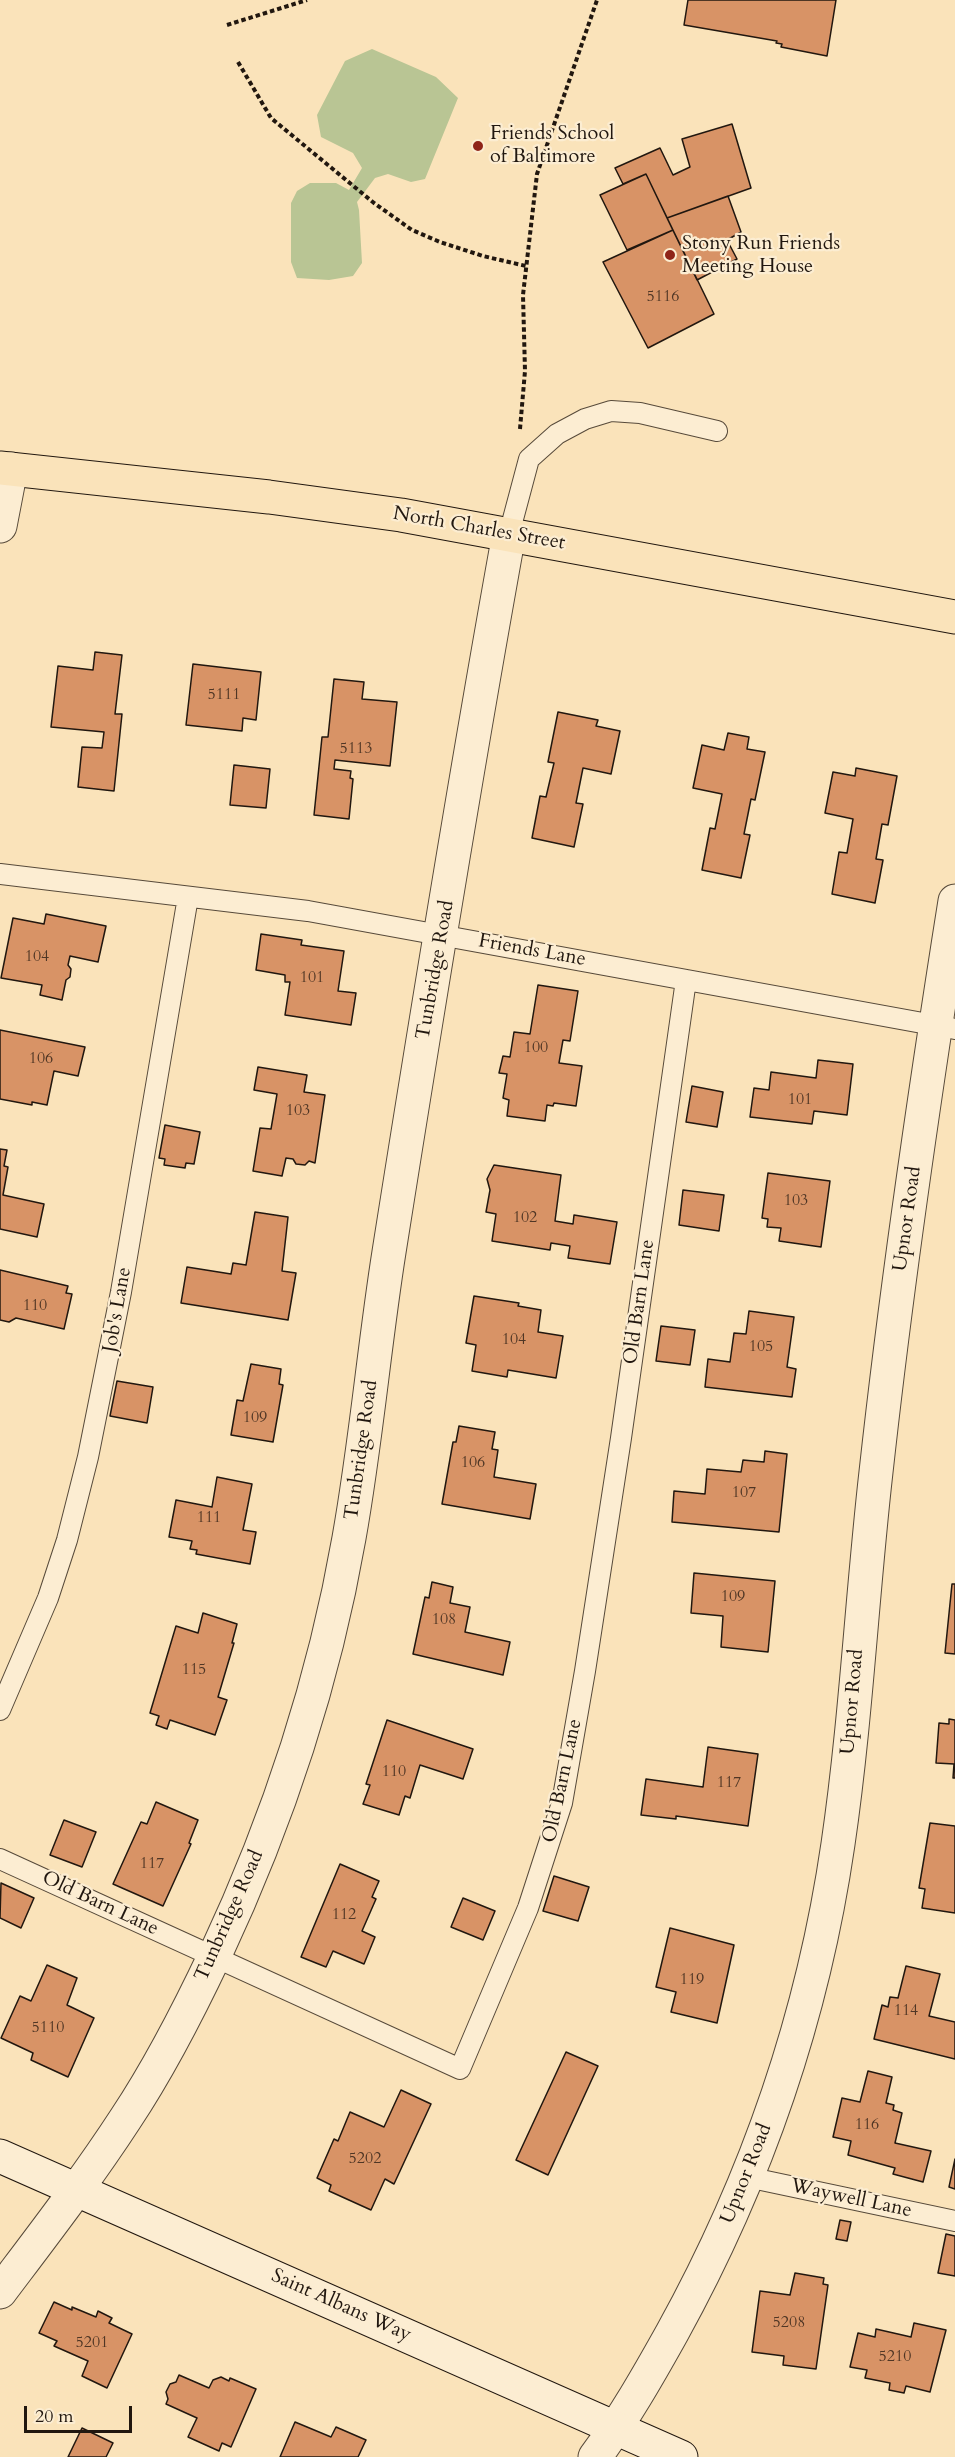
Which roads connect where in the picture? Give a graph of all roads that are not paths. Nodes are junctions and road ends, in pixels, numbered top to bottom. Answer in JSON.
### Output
{"nodes":[{"id":1,"x":717,"y":431,"type":"dead end"},
{"id":2,"x":5,"y":468,"type":"edge"},
{"id":3,"x":0,"y":526,"type":"edge"},
{"id":4,"x":509,"y":534,"type":"junction"},
{"id":5,"x":955,"y":617,"type":"edge"},
{"id":6,"x":0,"y":874,"type":"edge"},
{"id":7,"x":188,"y":897,"type":"junction"},
{"id":8,"x":955,"y":901,"type":"edge"},
{"id":9,"x":442,"y":934,"type":"junction"},
{"id":10,"x":686,"y":980,"type":"junction"},
{"id":11,"x":945,"y":1027,"type":"edge"},
{"id":12,"x":0,"y":1710,"type":"edge"},
{"id":13,"x":0,"y":1859,"type":"edge"},
{"id":14,"x":214,"y":1957,"type":"junction"},
{"id":15,"x":0,"y":2156,"type":"edge"},
{"id":16,"x":747,"y":2177,"type":"junction"},
{"id":17,"x":77,"y":2190,"type":"junction"},
{"id":18,"x":955,"y":2221,"type":"edge"},
{"id":19,"x":0,"y":2292,"type":"edge"},
{"id":20,"x":616,"y":2428,"type":"junction"},
{"id":21,"x":595,"y":2457,"type":"edge"},
{"id":22,"x":681,"y":2457,"type":"edge"}],
"edges":[{"from":1,"to":4,"type":"lane"},
{"from":2,"to":3,"type":"street"},
{"from":2,"to":4,"type":"main road","name":"North Charles Street"},
{"from":4,"to":5,"type":"main road","name":"North Charles Street"},
{"from":4,"to":9,"type":"street","name":"Tunbridge Road"},
{"from":6,"to":7,"type":"lane","name":"Friends Lane"},
{"from":7,"to":9,"type":"lane","name":"Friends Lane"},
{"from":7,"to":12,"type":"lane","name":"Job's Lane"},
{"from":8,"to":11,"type":"street","name":"Upnor Road"},
{"from":9,"to":10,"type":"lane","name":"Friends Lane"},
{"from":9,"to":14,"type":"street","name":"Tunbridge Road"},
{"from":10,"to":11,"type":"lane","name":"Friends Lane"},
{"from":10,"to":14,"type":"lane","name":"Old Barn Lane"},
{"from":11,"to":16,"type":"street","name":"Upnor Road"},
{"from":13,"to":14,"type":"lane","name":"Old Barn Lane"},
{"from":14,"to":17,"type":"street","name":"Tunbridge Road"},
{"from":15,"to":17,"type":"street","name":"Saint Albans Way"},
{"from":16,"to":18,"type":"lane","name":"Waywell Lane"},
{"from":16,"to":20,"type":"street","name":"Upnor Road"},
{"from":17,"to":19,"type":"street","name":"Tunbridge Road"},
{"from":17,"to":20,"type":"street","name":"Saint Albans Way"},
{"from":20,"to":21,"type":"street","name":"Upnor Road"},
{"from":20,"to":22,"type":"street","name":"Saint Albans Way"}]}
